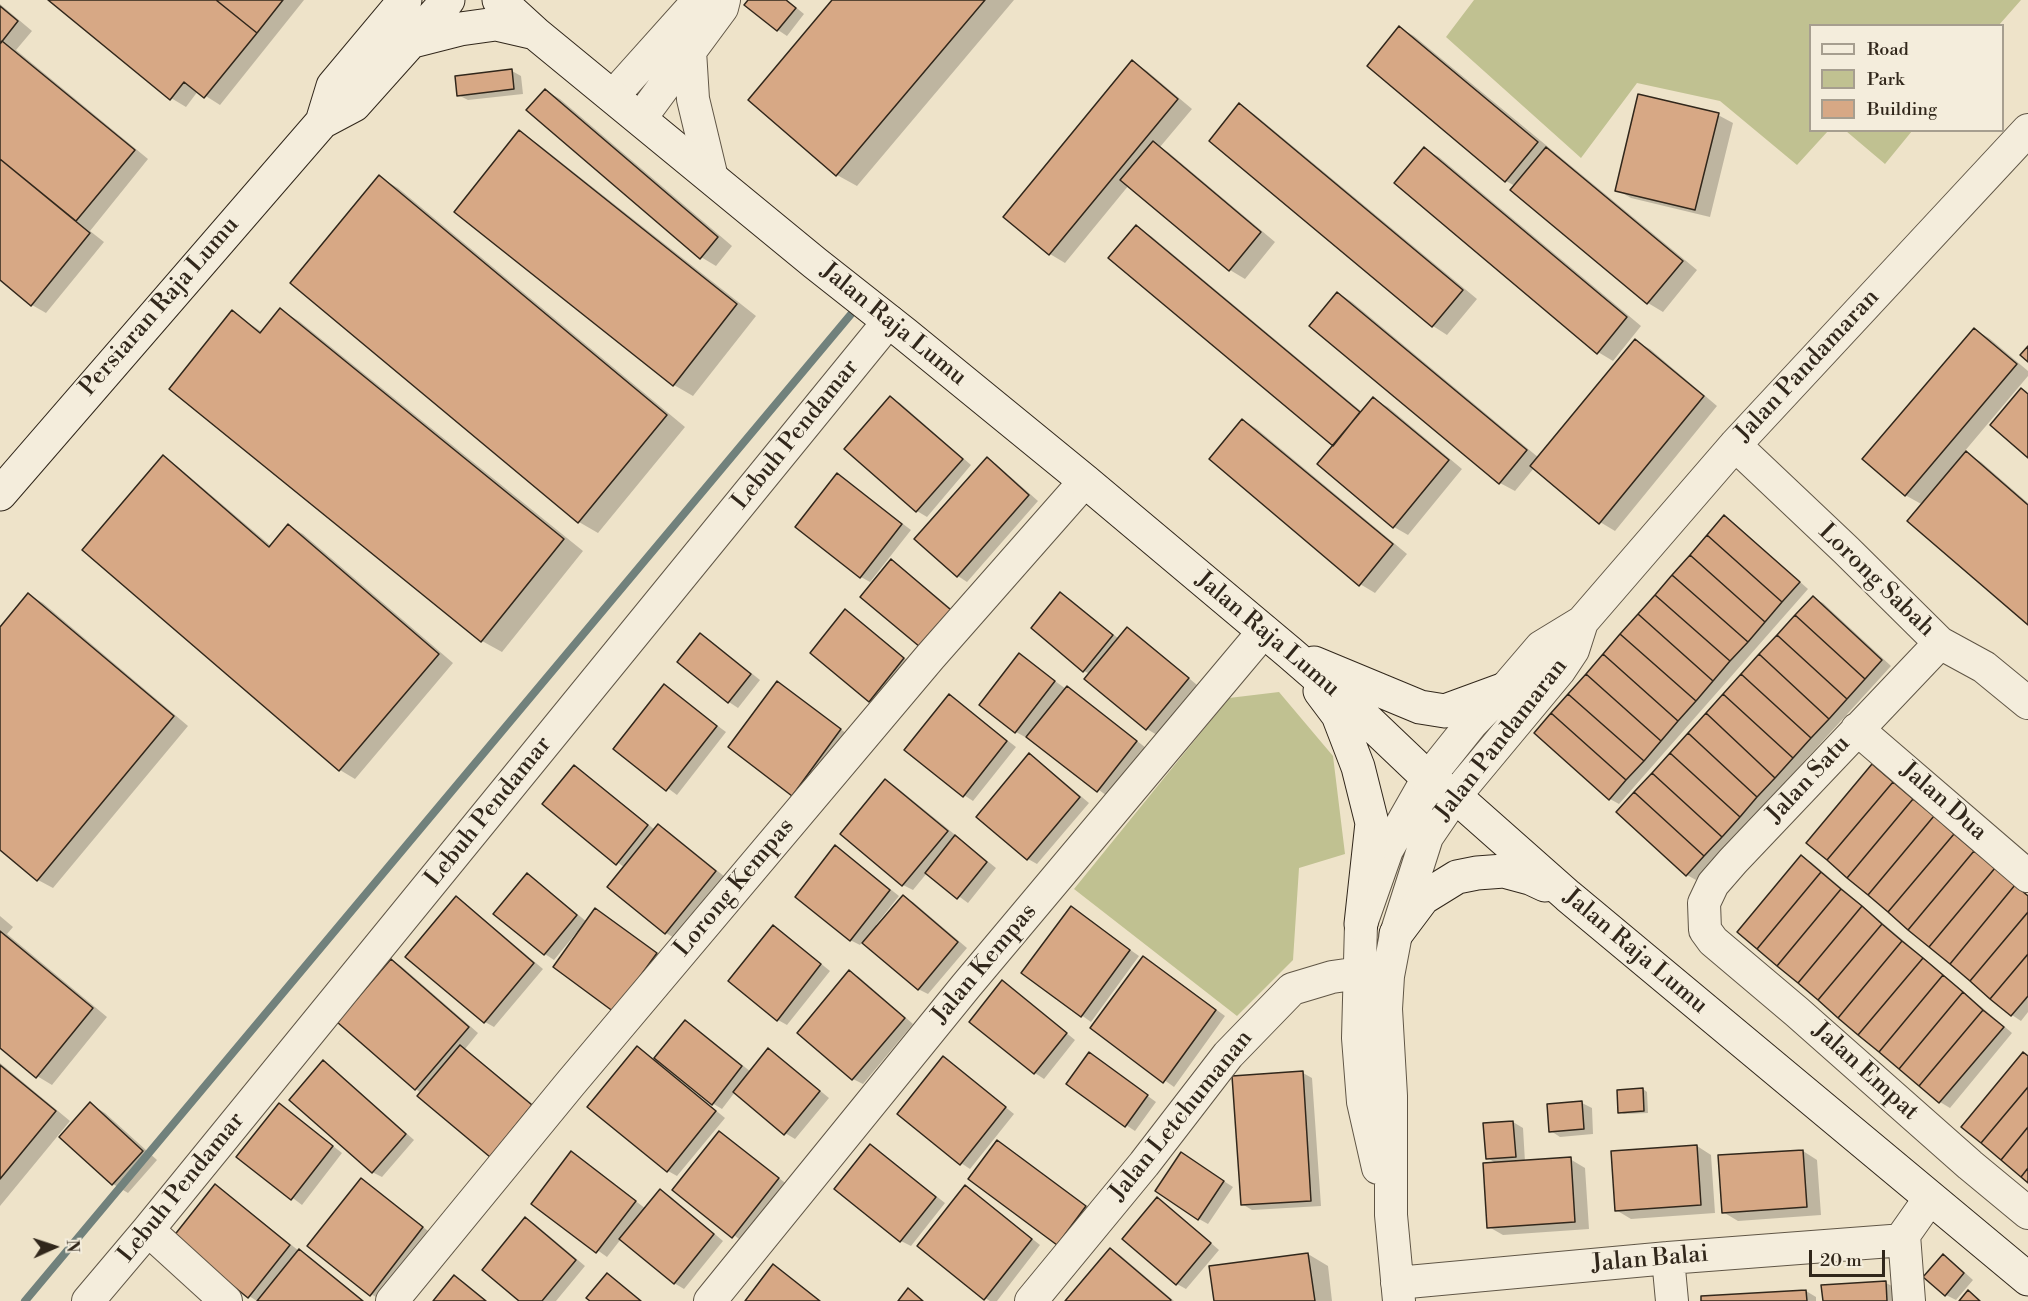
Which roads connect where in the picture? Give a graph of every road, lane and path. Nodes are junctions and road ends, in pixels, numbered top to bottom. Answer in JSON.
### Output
{"nodes":[{"id":1,"x":405,"y":0,"type":"edge"},
{"id":2,"x":448,"y":0,"type":"edge"},
{"id":3,"x":499,"y":0,"type":"edge"},
{"id":4,"x":699,"y":0,"type":"edge"},
{"id":5,"x":724,"y":0,"type":"edge"},
{"id":6,"x":390,"y":23,"type":"edge"},
{"id":7,"x":535,"y":33,"type":"junction"},
{"id":8,"x":690,"y":51,"type":"junction"},
{"id":9,"x":613,"y":96,"type":"junction"},
{"id":10,"x":640,"y":119,"type":"junction"},
{"id":11,"x":2028,"y":130,"type":"edge"},
{"id":12,"x":712,"y":178,"type":"junction"},
{"id":13,"x":889,"y":321,"type":"junction"},
{"id":14,"x":1735,"y":445,"type":"junction"},
{"id":15,"x":1085,"y":481,"type":"junction"},
{"id":16,"x":0,"y":494,"type":"edge"},
{"id":17,"x":1582,"y":622,"type":"junction"},
{"id":18,"x":1264,"y":631,"type":"junction"},
{"id":19,"x":1940,"y":643,"type":"junction"},
{"id":20,"x":1290,"y":653,"type":"junction"},
{"id":21,"x":1505,"y":689,"type":"junction"},
{"id":22,"x":2028,"y":703,"type":"edge"},
{"id":23,"x":1857,"y":729,"type":"junction"},
{"id":24,"x":1428,"y":778,"type":"junction"},
{"id":25,"x":1455,"y":796,"type":"junction"},
{"id":26,"x":2028,"y":876,"type":"edge"},
{"id":27,"x":1568,"y":896,"type":"junction"},
{"id":28,"x":1362,"y":924,"type":"junction"},
{"id":29,"x":1706,"y":930,"type":"joint"},
{"id":30,"x":1396,"y":934,"type":"junction"},
{"id":31,"x":1374,"y":975,"type":"junction"},
{"id":32,"x":1930,"y":1198,"type":"junction"},
{"id":33,"x":2028,"y":1213,"type":"edge"},
{"id":34,"x":148,"y":1230,"type":"junction"},
{"id":35,"x":1904,"y":1240,"type":"junction"},
{"id":36,"x":1668,"y":1258,"type":"junction"},
{"id":37,"x":2028,"y":1279,"type":"edge"},
{"id":38,"x":1398,"y":1292,"type":"edge"},
{"id":39,"x":88,"y":1301,"type":"edge"},
{"id":40,"x":226,"y":1301,"type":"edge"},
{"id":41,"x":392,"y":1301,"type":"edge"},
{"id":42,"x":710,"y":1301,"type":"edge"},
{"id":43,"x":1031,"y":1301,"type":"edge"},
{"id":44,"x":1672,"y":1301,"type":"edge"},
{"id":45,"x":1909,"y":1301,"type":"edge"}],
"edges":[{"from":1,"to":6,"type":"street","name":"Persiaran Raja Lumu"},
{"from":2,"to":6,"type":"street","name":"Persiaran Raja Lumu"},
{"from":3,"to":7,"type":"street","name":"Jalan Raja Lumu"},
{"from":4,"to":9,"type":"street"},
{"from":5,"to":8,"type":"street"},
{"from":6,"to":7,"type":"street"},
{"from":6,"to":16,"type":"street","name":"Persiaran Raja Lumu"},
{"from":7,"to":9,"type":"street","name":"Jalan Raja Lumu"},
{"from":8,"to":10,"type":"street"},
{"from":8,"to":12,"type":"street"},
{"from":9,"to":10,"type":"street","name":"Jalan Raja Lumu"},
{"from":10,"to":12,"type":"street","name":"Jalan Raja Lumu"},
{"from":11,"to":14,"type":"street","name":"Jalan Pandamaran"},
{"from":12,"to":13,"type":"street","name":"Jalan Raja Lumu"},
{"from":13,"to":15,"type":"street","name":"Jalan Raja Lumu"},
{"from":13,"to":34,"type":"street","name":"Lebuh Pendamar"},
{"from":14,"to":17,"type":"street","name":"Jalan Pandamaran"},
{"from":14,"to":19,"type":"street","name":"Lorong Sabah"},
{"from":15,"to":18,"type":"street","name":"Jalan Raja Lumu"},
{"from":15,"to":41,"type":"street","name":"Lorong Kempas"},
{"from":17,"to":21,"type":"street"},
{"from":17,"to":25,"type":"street","name":"Jalan Pandamaran"},
{"from":18,"to":20,"type":"street","name":"Jalan Raja Lumu"},
{"from":18,"to":42,"type":"street","name":"Jalan Kempas"},
{"from":19,"to":22,"type":"street","name":"Lorong Sabah"},
{"from":19,"to":23,"type":"street","name":"Jalan Satu"},
{"from":20,"to":21,"type":"street"},
{"from":20,"to":24,"type":"street","name":"Jalan Raja Lumu"},
{"from":20,"to":28,"type":"street"},
{"from":21,"to":24,"type":"street"},
{"from":23,"to":26,"type":"street","name":"Jalan Dua"},
{"from":23,"to":29,"type":"street","name":"Jalan Satu"},
{"from":24,"to":25,"type":"street","name":"Jalan Raja Lumu"},
{"from":24,"to":28,"type":"street"},
{"from":25,"to":27,"type":"street","name":"Jalan Raja Lumu"},
{"from":25,"to":30,"type":"street","name":"Jalan Pandamaran"},
{"from":27,"to":30,"type":"street"},
{"from":27,"to":32,"type":"street","name":"Jalan Raja Lumu"},
{"from":28,"to":31,"type":"street"},
{"from":29,"to":33,"type":"street","name":"Jalan Empat"},
{"from":30,"to":31,"type":"street","name":"Jalan Pandamaran"},
{"from":31,"to":38,"type":"street","name":"Jalan Pandamaran"},
{"from":31,"to":43,"type":"street","name":"Jalan Letchumanan"},
{"from":32,"to":35,"type":"street"},
{"from":32,"to":37,"type":"street","name":"Jalan Raja Lumu"},
{"from":34,"to":39,"type":"street","name":"Lebuh Pendamar"},
{"from":34,"to":40,"type":"street"},
{"from":35,"to":36,"type":"street","name":"Jalan Balai"},
{"from":35,"to":45,"type":"street"},
{"from":36,"to":38,"type":"street","name":"Jalan Balai"},
{"from":36,"to":44,"type":"street"}]}
